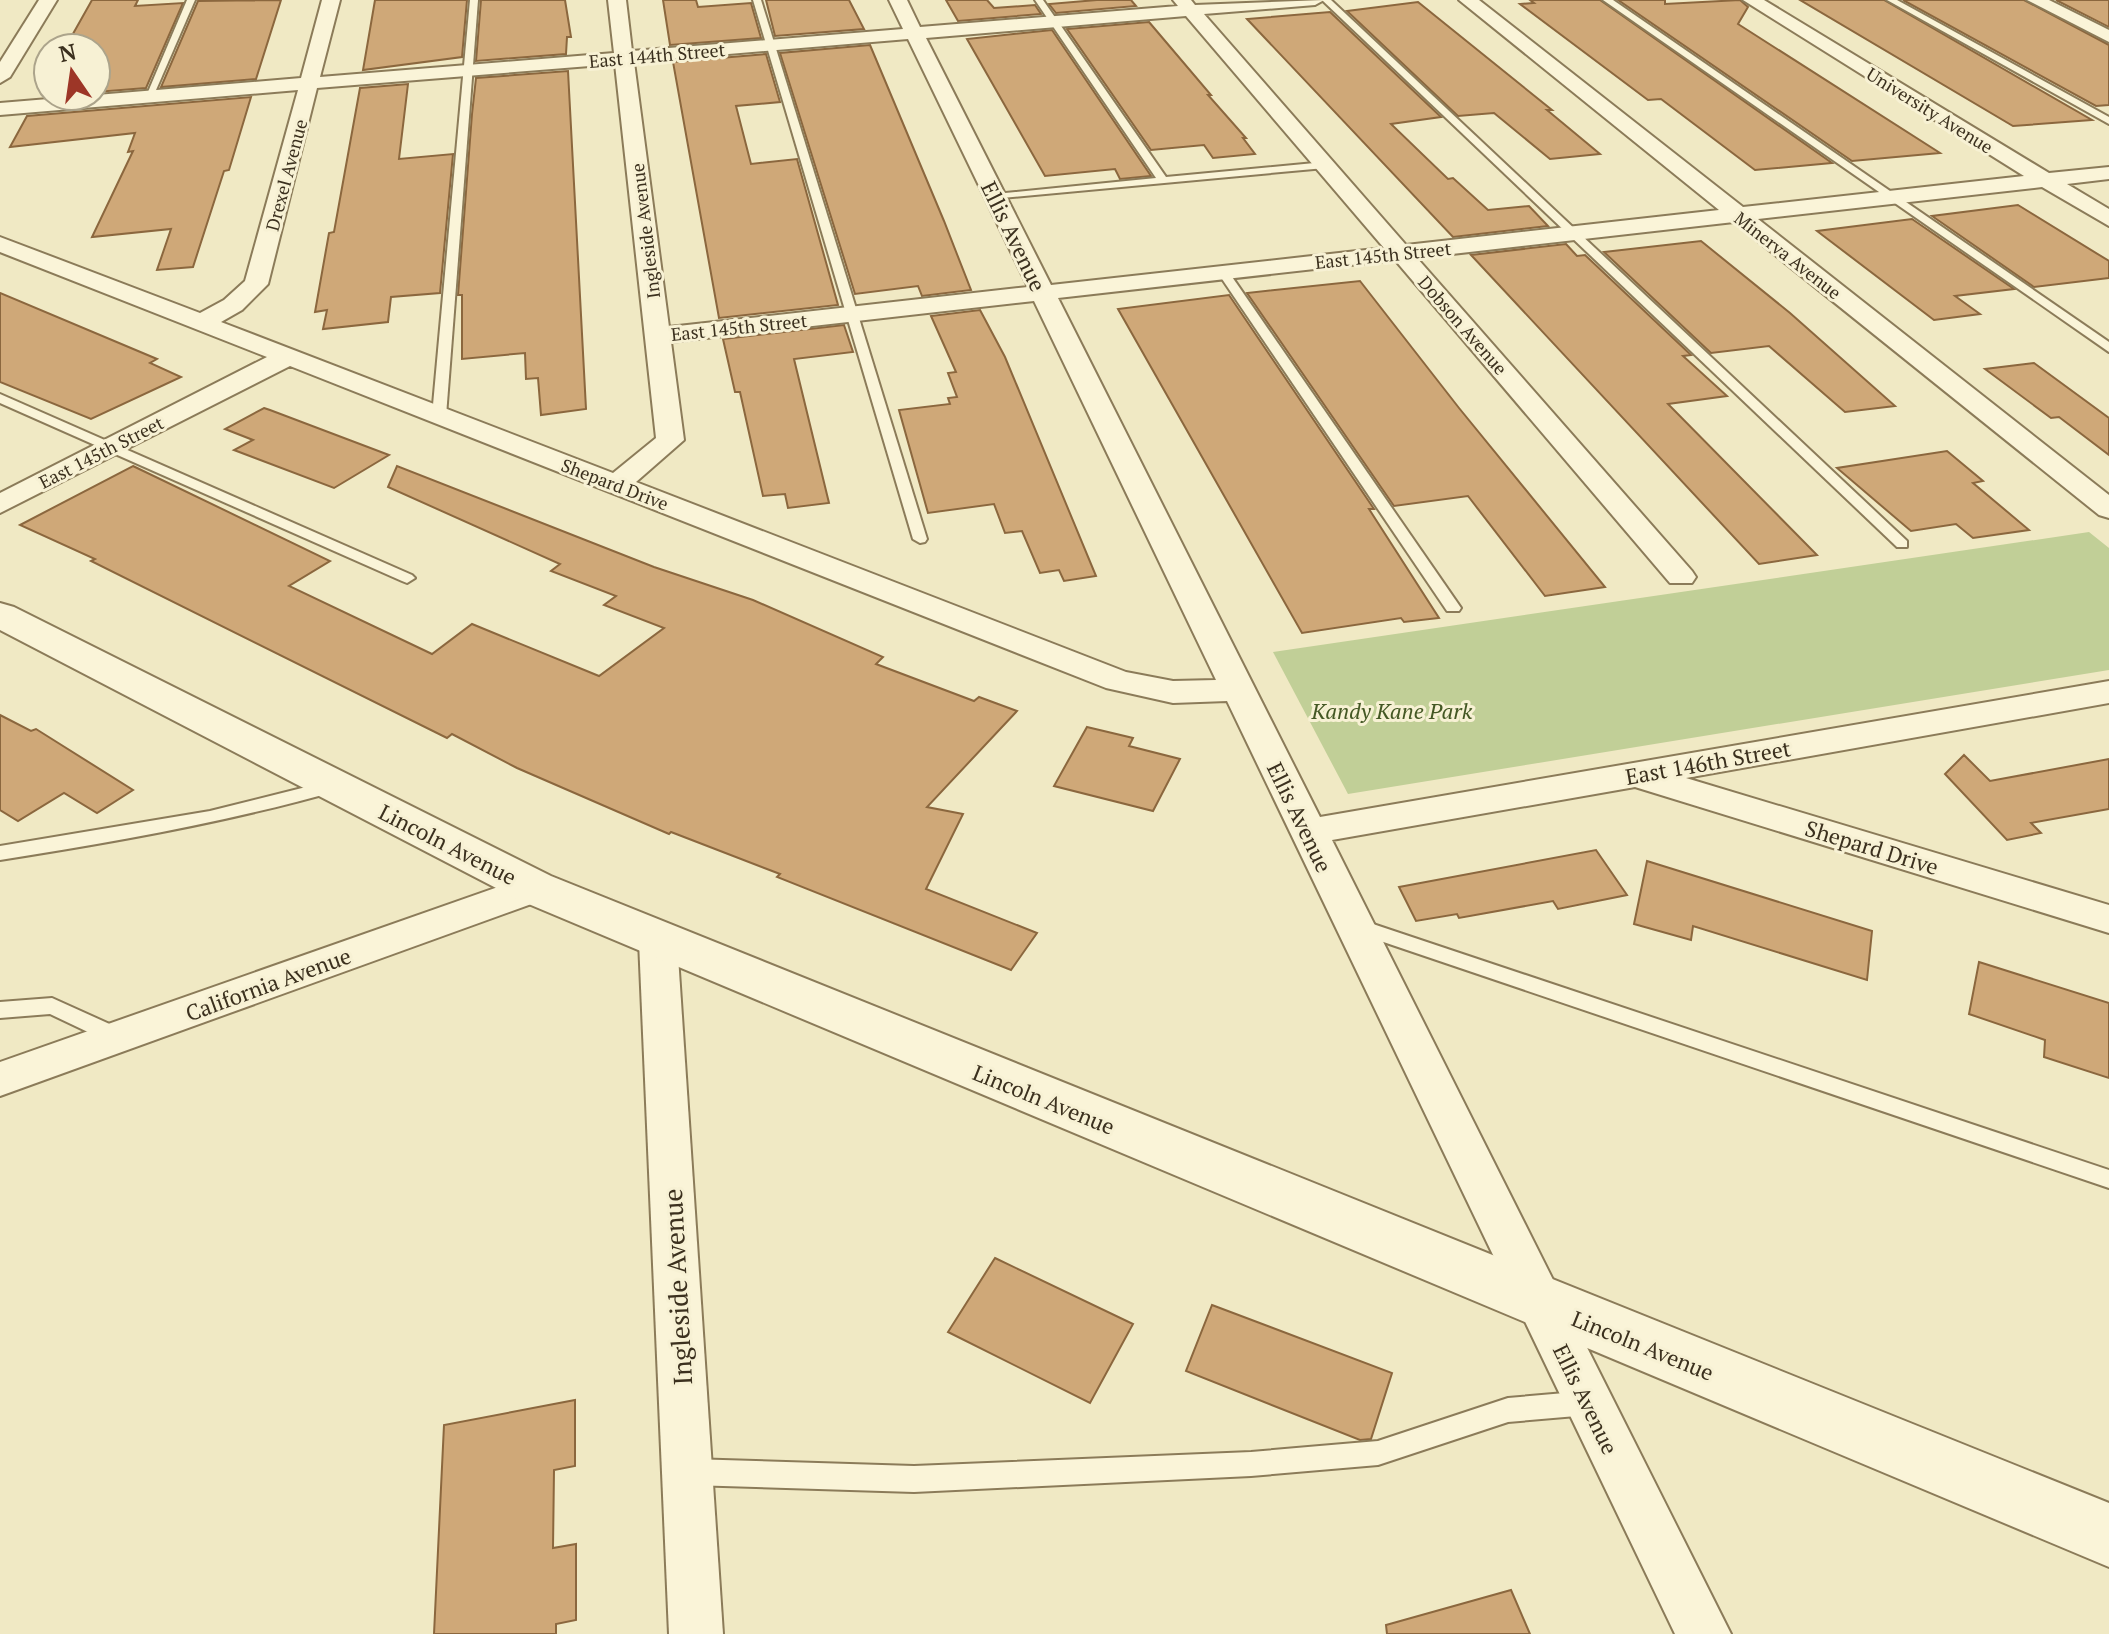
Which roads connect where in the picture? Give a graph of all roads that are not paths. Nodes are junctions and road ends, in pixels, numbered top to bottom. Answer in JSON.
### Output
{"nodes":[{"id":1,"x":48,"y":0,"type":"edge"},
{"id":2,"x":191,"y":0,"type":"edge"},
{"id":3,"x":331,"y":0,"type":"edge"},
{"id":4,"x":474,"y":0,"type":"edge"},
{"id":5,"x":617,"y":0,"type":"edge"},
{"id":6,"x":757,"y":0,"type":"edge"},
{"id":7,"x":898,"y":0,"type":"edge"},
{"id":8,"x":1039,"y":0,"type":"edge"},
{"id":9,"x":1315,"y":0,"type":"edge"},
{"id":10,"x":1326,"y":0,"type":"edge"},
{"id":11,"x":1468,"y":0,"type":"edge"},
{"id":12,"x":1607,"y":0,"type":"edge"},
{"id":13,"x":1752,"y":0,"type":"edge"},
{"id":14,"x":1891,"y":0,"type":"edge"},
{"id":15,"x":2036,"y":0,"type":"edge"},
{"id":16,"x":1186,"y":5,"type":"edge"},
{"id":17,"x":1053,"y":22,"type":"junction"},
{"id":18,"x":914,"y":33,"type":"junction"},
{"id":19,"x":2109,"y":37,"type":"edge"},
{"id":20,"x":772,"y":45,"type":"junction"},
{"id":21,"x":624,"y":57,"type":"junction"},
{"id":22,"x":471,"y":70,"type":"junction"},
{"id":23,"x":0,"y":77,"type":"edge"},
{"id":24,"x":310,"y":84,"type":"junction"},
{"id":25,"x":148,"y":97,"type":"junction"},
{"id":26,"x":0,"y":109,"type":"edge"},
{"id":27,"x":2109,"y":121,"type":"edge"},
{"id":28,"x":1325,"y":165,"type":"junction"},
{"id":29,"x":2109,"y":173,"type":"edge"},
{"id":30,"x":2046,"y":180,"type":"junction"},
{"id":31,"x":1163,"y":181,"type":"junction"},
{"id":32,"x":995,"y":197,"type":"junction"},
{"id":33,"x":1893,"y":197,"type":"junction"},
{"id":34,"x":1738,"y":215,"type":"junction"},
{"id":35,"x":2109,"y":219,"type":"edge"},
{"id":36,"x":1573,"y":234,"type":"junction"},
{"id":37,"x":0,"y":244,"type":"edge"},
{"id":38,"x":1401,"y":253,"type":"junction"},
{"id":39,"x":1224,"y":273,"type":"junction"},
{"id":40,"x":1042,"y":293,"type":"junction"},
{"id":41,"x":853,"y":314,"type":"junction"},
{"id":42,"x":201,"y":323,"type":"junction"},
{"id":43,"x":658,"y":336,"type":"junction"},
{"id":44,"x":2109,"y":348,"type":"edge"},
{"id":45,"x":288,"y":357,"type":"junction"},
{"id":46,"x":0,"y":398,"type":"edge"},
{"id":47,"x":439,"y":416,"type":"junction"},
{"id":48,"x":109,"y":448,"type":"junction"},
{"id":49,"x":616,"y":485,"type":"junction"},
{"id":50,"x":0,"y":504,"type":"edge"},
{"id":51,"x":2109,"y":509,"type":"edge"},
{"id":52,"x":920,"y":539,"type":"dead end"},
{"id":53,"x":1902,"y":544,"type":"dead end"},
{"id":54,"x":1681,"y":577,"type":"dead end"},
{"id":55,"x":407,"y":578,"type":"dead end"},
{"id":56,"x":1453,"y":608,"type":"dead end"},
{"id":57,"x":0,"y":615,"type":"edge"},
{"id":58,"x":1238,"y":690,"type":"junction"},
{"id":59,"x":2109,"y":692,"type":"edge"},
{"id":60,"x":1636,"y":774,"type":"junction"},
{"id":61,"x":335,"y":786,"type":"junction"},
{"id":62,"x":1307,"y":832,"type":"junction"},
{"id":63,"x":0,"y":853,"type":"edge"},
{"id":64,"x":535,"y":888,"type":"junction"},
{"id":65,"x":2109,"y":919,"type":"edge"},
{"id":66,"x":1352,"y":924,"type":"junction"},
{"id":67,"x":658,"y":941,"type":"junction"},
{"id":68,"x":0,"y":1010,"type":"edge"},
{"id":69,"x":119,"y":1037,"type":"junction"},
{"id":70,"x":0,"y":1079,"type":"edge"},
{"id":71,"x":2109,"y":1179,"type":"edge"},
{"id":72,"x":1539,"y":1303,"type":"junction"},
{"id":73,"x":1588,"y":1403,"type":"junction"},
{"id":74,"x":687,"y":1472,"type":"junction"},
{"id":75,"x":2109,"y":1535,"type":"edge"},
{"id":76,"x":696,"y":1634,"type":"edge"},
{"id":77,"x":1704,"y":1634,"type":"edge"}],
"edges":[{"from":1,"to":23,"type":"street"},
{"from":2,"to":25,"type":"lane"},
{"from":3,"to":24,"type":"street","name":"Drexel Avenue"},
{"from":4,"to":22,"type":"lane"},
{"from":5,"to":21,"type":"street","name":"Ingleside Avenue"},
{"from":6,"to":20,"type":"lane"},
{"from":7,"to":18,"type":"street","name":"Ellis Avenue"},
{"from":8,"to":17,"type":"lane"},
{"from":9,"to":16,"type":"street","name":"East 144th Street"},
{"from":10,"to":36,"type":"lane"},
{"from":11,"to":34,"type":"street","name":"Minerva Avenue"},
{"from":12,"to":33,"type":"lane"},
{"from":13,"to":30,"type":"street","name":"University Avenue"},
{"from":14,"to":27,"type":"lane"},
{"from":15,"to":19,"type":"street"},
{"from":16,"to":17,"type":"street","name":"East 144th Street"},
{"from":16,"to":28,"type":"street","name":"Dobson Avenue"},
{"from":17,"to":18,"type":"street","name":"East 144th Street"},
{"from":17,"to":31,"type":"lane"},
{"from":18,"to":20,"type":"street","name":"East 144th Street"},
{"from":18,"to":32,"type":"street","name":"Ellis Avenue"},
{"from":20,"to":21,"type":"street","name":"East 144th Street"},
{"from":20,"to":41,"type":"lane"},
{"from":21,"to":22,"type":"street","name":"East 144th Street"},
{"from":21,"to":43,"type":"street","name":"Ingleside Avenue"},
{"from":22,"to":24,"type":"street","name":"East 144th Street"},
{"from":22,"to":47,"type":"lane"},
{"from":24,"to":25,"type":"street","name":"East 144th Street"},
{"from":24,"to":42,"type":"street","name":"Drexel Avenue"},
{"from":25,"to":26,"type":"street","name":"East 144th Street"},
{"from":28,"to":31,"type":"lane"},
{"from":28,"to":38,"type":"street","name":"Dobson Avenue"},
{"from":29,"to":30,"type":"street","name":"East 145th Street"},
{"from":30,"to":33,"type":"street","name":"East 145th Street"},
{"from":30,"to":35,"type":"street","name":"University Avenue"},
{"from":31,"to":32,"type":"lane"},
{"from":32,"to":40,"type":"street","name":"Ellis Avenue"},
{"from":33,"to":34,"type":"street","name":"East 145th Street"},
{"from":33,"to":44,"type":"lane"},
{"from":34,"to":36,"type":"street","name":"East 145th Street"},
{"from":34,"to":51,"type":"street","name":"Minerva Avenue"},
{"from":36,"to":38,"type":"street","name":"East 145th Street"},
{"from":36,"to":53,"type":"lane"},
{"from":37,"to":42,"type":"street","name":"Shepard Drive"},
{"from":38,"to":39,"type":"street","name":"East 145th Street"},
{"from":38,"to":54,"type":"street","name":"Dobson Avenue"},
{"from":39,"to":40,"type":"street","name":"East 145th Street"},
{"from":39,"to":56,"type":"lane"},
{"from":40,"to":41,"type":"street","name":"East 145th Street"},
{"from":40,"to":58,"type":"street","name":"Ellis Avenue"},
{"from":41,"to":43,"type":"street","name":"East 145th Street"},
{"from":41,"to":52,"type":"lane"},
{"from":42,"to":45,"type":"street","name":"Shepard Drive"},
{"from":43,"to":49,"type":"street","name":"Ingleside Avenue"},
{"from":45,"to":47,"type":"street","name":"Shepard Drive"},
{"from":45,"to":48,"type":"street","name":"East 145th Street"},
{"from":46,"to":48,"type":"lane"},
{"from":47,"to":49,"type":"street","name":"Shepard Drive"},
{"from":48,"to":50,"type":"street","name":"East 145th Street"},
{"from":48,"to":55,"type":"lane"},
{"from":49,"to":58,"type":"street","name":"Shepard Drive"},
{"from":57,"to":61,"type":"street","name":"Lincoln Avenue"},
{"from":58,"to":62,"type":"street","name":"Ellis Avenue"},
{"from":59,"to":60,"type":"street","name":"East 146th Street"},
{"from":60,"to":62,"type":"street","name":"East 146th Street"},
{"from":60,"to":65,"type":"street","name":"Shepard Drive"},
{"from":61,"to":63,"type":"lane"},
{"from":61,"to":64,"type":"street","name":"Lincoln Avenue"},
{"from":62,"to":66,"type":"street","name":"Ellis Avenue"},
{"from":64,"to":67,"type":"street","name":"Lincoln Avenue"},
{"from":64,"to":69,"type":"street","name":"California Avenue"},
{"from":66,"to":71,"type":"lane"},
{"from":66,"to":72,"type":"street","name":"Ellis Avenue"},
{"from":67,"to":72,"type":"street","name":"Lincoln Avenue"},
{"from":67,"to":74,"type":"street","name":"Ingleside Avenue"},
{"from":68,"to":69,"type":"lane"},
{"from":69,"to":70,"type":"street","name":"California Avenue"},
{"from":72,"to":73,"type":"street","name":"Ellis Avenue"},
{"from":72,"to":75,"type":"street","name":"Lincoln Avenue"},
{"from":73,"to":74,"type":"lane"},
{"from":73,"to":77,"type":"street","name":"Ellis Avenue"},
{"from":74,"to":76,"type":"street","name":"Ingleside Avenue"}]}
